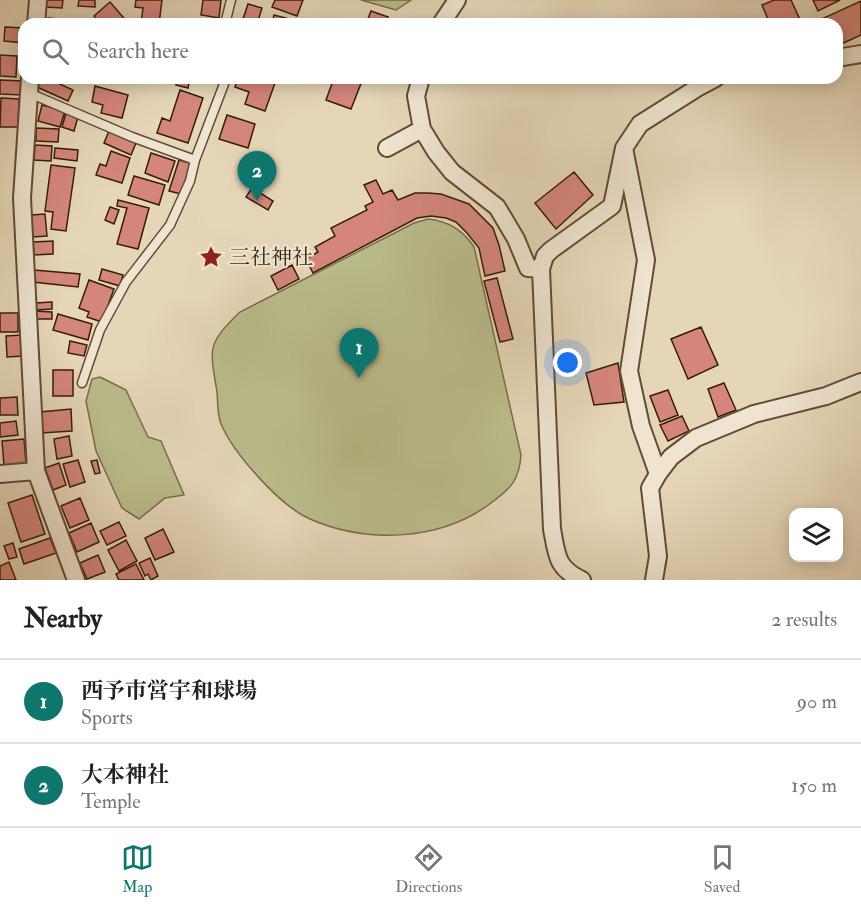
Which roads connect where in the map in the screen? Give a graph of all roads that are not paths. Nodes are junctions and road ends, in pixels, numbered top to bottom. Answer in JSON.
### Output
{"nodes":[{"id":1,"x":38,"y":0,"type":"edge"},
{"id":2,"x":231,"y":0,"type":"edge"},
{"id":3,"x":457,"y":0,"type":"edge"},
{"id":4,"x":36,"y":18,"type":"edge"},
{"id":5,"x":226,"y":18,"type":"edge"},
{"id":6,"x":445,"y":18,"type":"edge"},
{"id":7,"x":861,"y":54,"type":"edge"},
{"id":8,"x":843,"y":57,"type":"edge"},
{"id":9,"x":224,"y":84,"type":"edge"},
{"id":10,"x":419,"y":84,"type":"edge"},
{"id":11,"x":705,"y":84,"type":"edge"},
{"id":12,"x":30,"y":86,"type":"edge"},
{"id":13,"x":422,"y":129,"type":"junction"},
{"id":14,"x":387,"y":148,"type":"dead end"},
{"id":15,"x":624,"y":148,"type":"junction"},
{"id":16,"x":195,"y":160,"type":"junction"},
{"id":17,"x":541,"y":270,"type":"junction"},
{"id":18,"x":861,"y":382,"type":"edge"},
{"id":19,"x":82,"y":383,"type":"dead end"},
{"id":20,"x":36,"y":471,"type":"junction"},
{"id":21,"x":0,"y":474,"type":"edge"},
{"id":22,"x":658,"y":474,"type":"junction"},
{"id":23,"x":76,"y":580,"type":"edge"},
{"id":24,"x":582,"y":580,"type":"edge"},
{"id":25,"x":654,"y":580,"type":"edge"}],
"edges":[{"from":1,"to":4,"type":"street"},
{"from":2,"to":5,"type":"lane"},
{"from":3,"to":6,"type":"street"},
{"from":7,"to":8,"type":"street"},
{"from":9,"to":16,"type":"lane"},
{"from":10,"to":13,"type":"street"},
{"from":11,"to":15,"type":"street"},
{"from":12,"to":16,"type":"lane"},
{"from":12,"to":20,"type":"street"},
{"from":13,"to":14,"type":"street"},
{"from":13,"to":17,"type":"street"},
{"from":15,"to":17,"type":"street"},
{"from":15,"to":22,"type":"street"},
{"from":16,"to":19,"type":"lane"},
{"from":17,"to":24,"type":"street"},
{"from":18,"to":22,"type":"street"},
{"from":20,"to":21,"type":"street"},
{"from":20,"to":23,"type":"street"},
{"from":22,"to":25,"type":"street"}]}
